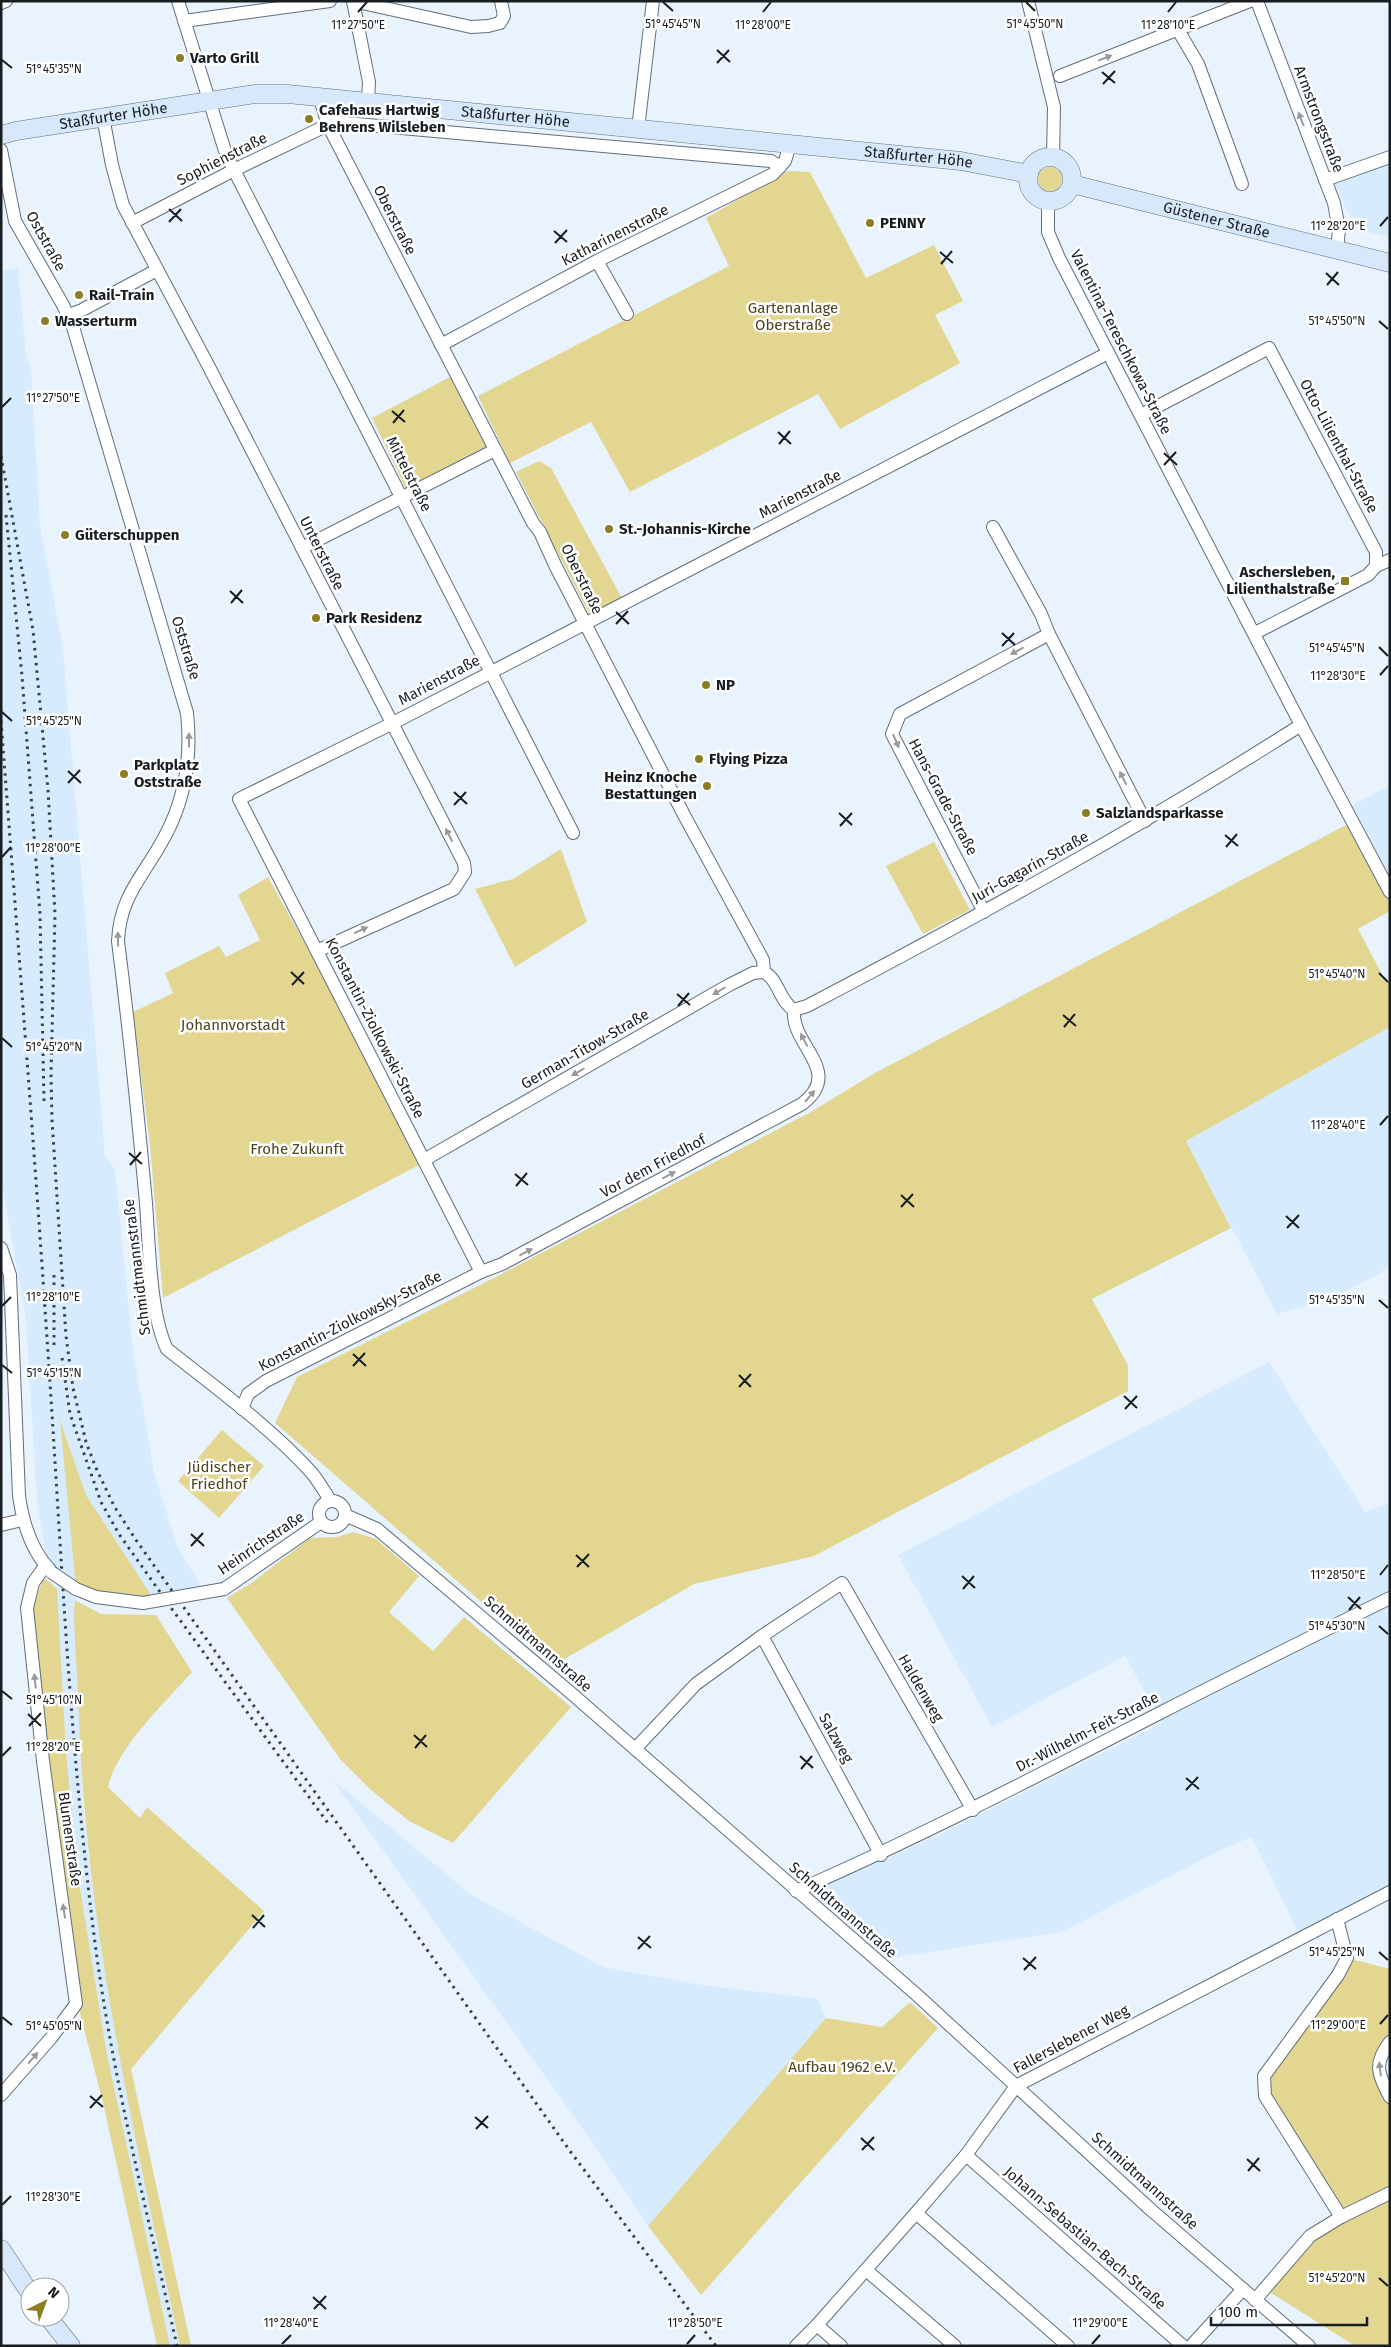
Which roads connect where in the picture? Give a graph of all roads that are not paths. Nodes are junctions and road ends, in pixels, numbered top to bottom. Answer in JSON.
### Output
{"nodes":[{"id":1,"x":6,"y":1,"type":"edge"},
{"id":2,"x":178,"y":1,"type":"edge"},
{"id":3,"x":330,"y":1,"type":"edge"},
{"id":4,"x":353,"y":1,"type":"edge"},
{"id":5,"x":501,"y":1,"type":"edge"},
{"id":6,"x":652,"y":1,"type":"edge"},
{"id":7,"x":1028,"y":1,"type":"edge"},
{"id":8,"x":1250,"y":1,"type":"edge"},
{"id":9,"x":1257,"y":1,"type":"edge"},
{"id":10,"x":1,"y":3,"type":"edge"},
{"id":11,"x":184,"y":21,"type":"junction"},
{"id":12,"x":1178,"y":30,"type":"junction"},
{"id":13,"x":1060,"y":76,"type":"dead end"},
{"id":14,"x":323,"y":97,"type":"junction"},
{"id":15,"x":210,"y":101,"type":"junction"},
{"id":16,"x":368,"y":101,"type":"junction"},
{"id":17,"x":103,"y":117,"type":"junction"},
{"id":18,"x":328,"y":125,"type":"junction"},
{"id":19,"x":638,"y":129,"type":"junction"},
{"id":20,"x":1,"y":135,"type":"edge"},
{"id":21,"x":790,"y":144,"type":"junction"},
{"id":22,"x":1,"y":150,"type":"edge"},
{"id":23,"x":1053,"y":157,"type":"junction"},
{"id":24,"x":1390,"y":157,"type":"edge"},
{"id":25,"x":780,"y":167,"type":"junction"},
{"id":26,"x":234,"y":170,"type":"junction"},
{"id":27,"x":1029,"y":174,"type":"junction"},
{"id":28,"x":1325,"y":180,"type":"junction"},
{"id":29,"x":1072,"y":184,"type":"junction"},
{"id":30,"x":1242,"y":184,"type":"dead end"},
{"id":31,"x":1048,"y":201,"type":"junction"},
{"id":32,"x":132,"y":223,"type":"junction"},
{"id":33,"x":1337,"y":251,"type":"junction"},
{"id":34,"x":597,"y":261,"type":"junction"},
{"id":35,"x":1390,"y":263,"type":"edge"},
{"id":36,"x":157,"y":270,"type":"junction"},
{"id":37,"x":627,"y":314,"type":"dead end"},
{"id":38,"x":69,"y":315,"type":"junction"},
{"id":39,"x":441,"y":345,"type":"junction"},
{"id":40,"x":1108,"y":353,"type":"junction"},
{"id":41,"x":1141,"y":416,"type":"junction"},
{"id":42,"x":495,"y":450,"type":"junction"},
{"id":43,"x":403,"y":498,"type":"junction"},
{"id":44,"x":993,"y":526,"type":"dead end"},
{"id":45,"x":302,"y":548,"type":"junction"},
{"id":46,"x":1390,"y":560,"type":"edge"},
{"id":47,"x":1376,"y":566,"type":"junction"},
{"id":48,"x":585,"y":623,"type":"junction"},
{"id":49,"x":1255,"y":633,"type":"junction"},
{"id":50,"x":1049,"y":634,"type":"junction"},
{"id":51,"x":489,"y":672,"type":"junction"},
{"id":52,"x":391,"y":724,"type":"junction"},
{"id":53,"x":1301,"y":725,"type":"junction"},
{"id":54,"x":238,"y":799,"type":"joint"},
{"id":55,"x":1145,"y":821,"type":"junction"},
{"id":56,"x":573,"y":833,"type":"dead end"},
{"id":57,"x":1390,"y":892,"type":"edge"},
{"id":58,"x":984,"y":912,"type":"junction"},
{"id":59,"x":317,"y":951,"type":"junction"},
{"id":60,"x":764,"y":972,"type":"junction"},
{"id":61,"x":124,"y":987,"type":"joint"},
{"id":62,"x":794,"y":1010,"type":"junction"},
{"id":63,"x":818,"y":1069,"type":"joint"},
{"id":64,"x":424,"y":1160,"type":"junction"},
{"id":65,"x":1,"y":1248,"type":"edge"},
{"id":66,"x":481,"y":1272,"type":"junction"},
{"id":67,"x":242,"y":1409,"type":"junction"},
{"id":68,"x":330,"y":1500,"type":"junction"},
{"id":69,"x":345,"y":1515,"type":"junction"},
{"id":70,"x":22,"y":1520,"type":"junction"},
{"id":71,"x":321,"y":1522,"type":"junction"},
{"id":72,"x":1,"y":1525,"type":"edge"},
{"id":73,"x":48,"y":1569,"type":"junction"},
{"id":74,"x":1390,"y":1598,"type":"edge"},
{"id":75,"x":762,"y":1636,"type":"junction"},
{"id":76,"x":635,"y":1749,"type":"junction"},
{"id":77,"x":973,"y":1810,"type":"junction"},
{"id":78,"x":881,"y":1854,"type":"junction"},
{"id":79,"x":796,"y":1892,"type":"junction"},
{"id":80,"x":1390,"y":1892,"type":"edge"},
{"id":81,"x":1337,"y":1919,"type":"junction"},
{"id":82,"x":1390,"y":2042,"type":"edge"},
{"id":83,"x":1016,"y":2086,"type":"junction"},
{"id":84,"x":1,"y":2095,"type":"edge"},
{"id":85,"x":1390,"y":2097,"type":"edge"},
{"id":86,"x":966,"y":2155,"type":"junction"},
{"id":87,"x":1390,"y":2193,"type":"edge"},
{"id":88,"x":916,"y":2213,"type":"junction"},
{"id":89,"x":1341,"y":2217,"type":"junction"},
{"id":90,"x":1,"y":2249,"type":"edge"},
{"id":91,"x":866,"y":2270,"type":"junction"},
{"id":92,"x":20,"y":2278,"type":"edge"},
{"id":93,"x":1242,"y":2288,"type":"junction"},
{"id":94,"x":1255,"y":2300,"type":"junction"},
{"id":95,"x":817,"y":2325,"type":"junction"},
{"id":96,"x":56,"y":2327,"type":"edge"},
{"id":97,"x":71,"y":2346,"type":"edge"},
{"id":98,"x":796,"y":2346,"type":"edge"},
{"id":99,"x":841,"y":2346,"type":"edge"},
{"id":100,"x":955,"y":2346,"type":"edge"},
{"id":101,"x":1068,"y":2346,"type":"edge"},
{"id":102,"x":1183,"y":2346,"type":"edge"},
{"id":103,"x":1191,"y":2346,"type":"edge"},
{"id":104,"x":1309,"y":2346,"type":"edge"}],
"edges":[{"from":1,"to":10,"type":"street"},
{"from":2,"to":11,"type":"street","name":"Mittelstraße"},
{"from":3,"to":11,"type":"street"},
{"from":4,"to":5,"type":"street"},
{"from":4,"to":16,"type":"street"},
{"from":6,"to":19,"type":"street"},
{"from":7,"to":23,"type":"street"},
{"from":8,"to":12,"type":"street"},
{"from":28,"to":9,"type":"street","name":"Armstrongstraße","one_way":true},
{"from":11,"to":15,"type":"street","name":"Mittelstraße"},
{"from":13,"to":12,"type":"street","one_way":true},
{"from":12,"to":30,"type":"street"},
{"from":14,"to":15,"type":"main road","name":"Staßfurter Höhe"},
{"from":14,"to":16,"type":"main road","name":"Staßfurter Höhe"},
{"from":14,"to":18,"type":"street","name":"Oberstraße"},
{"from":15,"to":17,"type":"main road","name":"Staßfurter Höhe"},
{"from":15,"to":26,"type":"street","name":"Mittelstraße"},
{"from":16,"to":19,"type":"main road","name":"Staßfurter Höhe"},
{"from":17,"to":20,"type":"main road","name":"Staßfurter Höhe"},
{"from":17,"to":32,"type":"street","name":"Unterstraße"},
{"from":18,"to":25,"type":"street","name":"Staßfurter Höhe"},
{"from":18,"to":26,"type":"street","name":"Sophienstraße"},
{"from":18,"to":39,"type":"street","name":"Oberstraße"},
{"from":19,"to":21,"type":"main road","name":"Staßfurter Höhe"},
{"from":21,"to":25,"type":"street"},
{"from":21,"to":27,"type":"main road","name":"Staßfurter Höhe"},
{"from":22,"to":38,"type":"street","name":"Oststraße"},
{"from":23,"to":27,"type":"main road"},
{"from":23,"to":29,"type":"main road"},
{"from":24,"to":28,"type":"street"},
{"from":25,"to":34,"type":"street","name":"Katharinenstraße"},
{"from":26,"to":32,"type":"street","name":"Sophienstraße"},
{"from":26,"to":43,"type":"street","name":"Mittelstraße"},
{"from":27,"to":31,"type":"main road"},
{"from":28,"to":33,"type":"street","name":"Armstrongstraße"},
{"from":29,"to":31,"type":"main road"},
{"from":29,"to":33,"type":"main road","name":"Güstener Straße"},
{"from":31,"to":40,"type":"street","name":"Valentina-Tereschkowa-Straße"},
{"from":32,"to":36,"type":"street","name":"Unterstraße"},
{"from":33,"to":35,"type":"main road","name":"Güstener Straße"},
{"from":34,"to":37,"type":"street"},
{"from":34,"to":39,"type":"street","name":"Katharinenstraße"},
{"from":36,"to":38,"type":"street"},
{"from":36,"to":45,"type":"street","name":"Unterstraße"},
{"from":61,"to":38,"type":"street","name":"Oststraße","one_way":true},
{"from":39,"to":42,"type":"street","name":"Oberstraße"},
{"from":40,"to":41,"type":"street","name":"Valentina-Tereschkowa-Straße"},
{"from":40,"to":48,"type":"street","name":"Marienstraße"},
{"from":41,"to":47,"type":"street","name":"Otto-Lilienthal-Straße"},
{"from":41,"to":49,"type":"street","name":"Valentina-Tereschkowa-Straße"},
{"from":42,"to":43,"type":"street"},
{"from":42,"to":48,"type":"street","name":"Oberstraße"},
{"from":43,"to":45,"type":"street"},
{"from":43,"to":51,"type":"street","name":"Mittelstraße"},
{"from":44,"to":50,"type":"street"},
{"from":45,"to":52,"type":"street","name":"Unterstraße"},
{"from":46,"to":47,"type":"street"},
{"from":47,"to":49,"type":"street"},
{"from":48,"to":51,"type":"street","name":"Marienstraße"},
{"from":48,"to":60,"type":"street","name":"Oberstraße"},
{"from":49,"to":53,"type":"street","name":"Valentina-Tereschkowa-Straße"},
{"from":55,"to":50,"type":"street","one_way":true},
{"from":50,"to":58,"type":"street","name":"Hans-Grade-Straße","one_way":true},
{"from":51,"to":52,"type":"street","name":"Marienstraße"},
{"from":51,"to":56,"type":"street","name":"Mittelstraße"},
{"from":52,"to":54,"type":"street","name":"Marienstraße"},
{"from":59,"to":52,"type":"street","name":"Unterstraße","one_way":true},
{"from":53,"to":55,"type":"street","name":"Juri-Gagarin-Straße"},
{"from":53,"to":57,"type":"street","name":"Valentina-Tereschkowa-Straße"},
{"from":54,"to":59,"type":"street","name":"Konstantin-Ziolkowski-Straße"},
{"from":55,"to":58,"type":"street","name":"Juri-Gagarin-Straße"},
{"from":58,"to":62,"type":"street","name":"Juri-Gagarin-Straße"},
{"from":59,"to":64,"type":"street","name":"Konstantin-Ziolkowski-Straße"},
{"from":60,"to":62,"type":"street","name":"Oberstraße"},
{"from":60,"to":64,"type":"street","name":"German-Titow-Straße","one_way":true},
{"from":61,"to":67,"type":"street","name":"Schmidtmannstraße"},
{"from":63,"to":62,"type":"street","name":"Oberstraße","one_way":true},
{"from":66,"to":63,"type":"street","name":"Vor dem Friedhof","one_way":true},
{"from":64,"to":66,"type":"street","name":"Konstantin-Ziolkowski-Straße"},
{"from":65,"to":70,"type":"street","name":"Heinrichstraße"},
{"from":66,"to":67,"type":"street","name":"Konstantin-Ziolkowsky-Straße"},
{"from":67,"to":68,"type":"street","name":"Schmidtmannstraße"},
{"from":68,"to":69,"type":"street"},
{"from":68,"to":71,"type":"street"},
{"from":69,"to":71,"type":"street"},
{"from":69,"to":76,"type":"street","name":"Schmidtmannstraße"},
{"from":70,"to":72,"type":"street"},
{"from":70,"to":73,"type":"street","name":"Heinrichstraße"},
{"from":71,"to":73,"type":"street","name":"Heinrichstraße","bridge":true},
{"from":84,"to":73,"type":"street","name":"Blumenstraße","one_way":true},
{"from":74,"to":77,"type":"street","name":"Dr.-Wilhelm-Feit-Straße"},
{"from":75,"to":76,"type":"street"},
{"from":75,"to":77,"type":"street","name":"Haldenweg"},
{"from":75,"to":78,"type":"street","name":"Salzweg"},
{"from":76,"to":79,"type":"street","name":"Schmidtmannstraße"},
{"from":77,"to":78,"type":"street","name":"Dr.-Wilhelm-Feit-Straße"},
{"from":78,"to":79,"type":"street","name":"Dr.-Wilhelm-Feit-Straße"},
{"from":79,"to":83,"type":"street","name":"Schmidtmannstraße"},
{"from":80,"to":81,"type":"street","name":"Fallerslebener Weg"},
{"from":81,"to":83,"type":"street","name":"Fallerslebener Weg"},
{"from":81,"to":89,"type":"street"},
{"from":85,"to":82,"type":"street","one_way":true},
{"from":83,"to":86,"type":"street","name":"Fallerslebener Weg"},
{"from":83,"to":93,"type":"street","name":"Schmidtmannstraße"},
{"from":86,"to":88,"type":"street","name":"Fallerslebener Weg"},
{"from":86,"to":102,"type":"street","name":"Johann-Sebastian-Bach-Straße"},
{"from":87,"to":89,"type":"street"},
{"from":88,"to":91,"type":"street","name":"Fallerslebener Weg"},
{"from":88,"to":101,"type":"street"},
{"from":89,"to":94,"type":"street"},
{"from":90,"to":92,"type":"main road"},
{"from":91,"to":95,"type":"street","name":"Fallerslebener Weg"},
{"from":91,"to":100,"type":"street"},
{"from":93,"to":94,"type":"street","name":"Schmidtmannstraße"},
{"from":93,"to":103,"type":"street"},
{"from":94,"to":104,"type":"street","name":"Schmidtmannstraße"},
{"from":95,"to":98,"type":"street","name":"Fallerslebener Weg"},
{"from":95,"to":99,"type":"street"},
{"from":96,"to":97,"type":"main road"}]}
